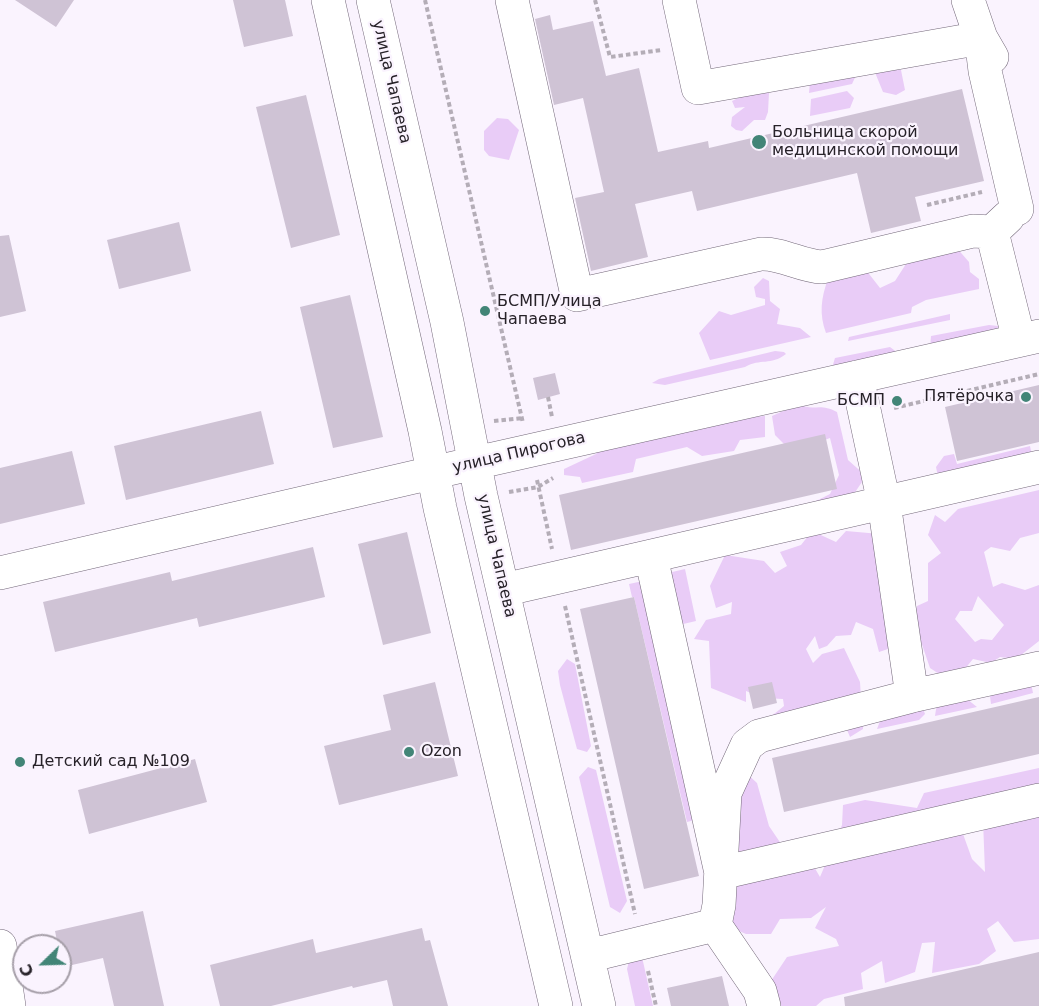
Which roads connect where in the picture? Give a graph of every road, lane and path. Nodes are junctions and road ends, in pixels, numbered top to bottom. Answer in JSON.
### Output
{"nodes":[{"id":1,"x":328,"y":0,"type":"edge"},
{"id":2,"x":425,"y":0,"type":"edge"},
{"id":3,"x":512,"y":0,"type":"edge"},
{"id":4,"x":595,"y":0,"type":"edge"},
{"id":5,"x":679,"y":0,"type":"edge"},
{"id":6,"x":968,"y":0,"type":"edge"},
{"id":7,"x":379,"y":1,"type":"edge"},
{"id":8,"x":981,"y":38,"type":"junction"},
{"id":9,"x":689,"y":46,"type":"junction"},
{"id":10,"x":985,"y":191,"type":"dead end"},
{"id":11,"x":927,"y":205,"type":"dead end"},
{"id":12,"x":992,"y":232,"type":"junction"},
{"id":13,"x":1029,"y":338,"type":"edge"},
{"id":14,"x":1039,"y":374,"type":"edge"},
{"id":15,"x":857,"y":377,"type":"junction"},
{"id":16,"x":548,"y":397,"type":"dead end"},
{"id":17,"x":865,"y":415,"type":"junction"},
{"id":18,"x":552,"y":417,"type":"dead end"},
{"id":19,"x":530,"y":451,"type":"junction"},
{"id":20,"x":475,"y":463,"type":"junction"},
{"id":21,"x":1039,"y":467,"type":"edge"},
{"id":22,"x":434,"y":472,"type":"junction"},
{"id":23,"x":884,"y":503,"type":"junction"},
{"id":24,"x":651,"y":557,"type":"junction"},
{"id":25,"x":0,"y":573,"type":"edge"},
{"id":26,"x":559,"y":578,"type":"junction"},
{"id":27,"x":503,"y":590,"type":"junction"},
{"id":28,"x":1039,"y":668,"type":"edge"},
{"id":29,"x":912,"y":696,"type":"junction"},
{"id":30,"x":1039,"y":800,"type":"edge"},
{"id":31,"x":721,"y":873,"type":"junction"},
{"id":32,"x":715,"y":925,"type":"junction"},
{"id":33,"x":642,"y":942,"type":"junction"},
{"id":34,"x":0,"y":946,"type":"edge"},
{"id":35,"x":588,"y":956,"type":"junction"},
{"id":36,"x":9,"y":1006,"type":"edge"},
{"id":37,"x":556,"y":1006,"type":"edge"},
{"id":38,"x":599,"y":1006,"type":"edge"},
{"id":39,"x":656,"y":1006,"type":"edge"},
{"id":40,"x":764,"y":1006,"type":"edge"}],
"edges":[{"from":1,"to":22,"type":"street"},
{"from":2,"to":19,"type":"path"},
{"from":3,"to":12,"type":"street"},
{"from":4,"to":9,"type":"path"},
{"from":5,"to":9,"type":"street"},
{"from":6,"to":8,"type":"street"},
{"from":7,"to":20,"type":"street","name":"улица Чапаева"},
{"from":8,"to":9,"type":"street"},
{"from":8,"to":12,"type":"street"},
{"from":10,"to":11,"type":"path"},
{"from":12,"to":13,"type":"street"},
{"from":13,"to":15,"type":"street","name":"улица Пирогова"},
{"from":14,"to":17,"type":"path"},
{"from":15,"to":17,"type":"street"},
{"from":15,"to":19,"type":"street","name":"улица Пирогова"},
{"from":16,"to":18,"type":"path"},
{"from":17,"to":23,"type":"street"},
{"from":19,"to":20,"type":"street","name":"улица Пирогова"},
{"from":19,"to":26,"type":"path"},
{"from":20,"to":22,"type":"street","name":"улица Пирогова"},
{"from":20,"to":27,"type":"street","name":"улица Чапаева"},
{"from":21,"to":23,"type":"street"},
{"from":22,"to":25,"type":"street","name":"улица Пирогова"},
{"from":22,"to":37,"type":"street"},
{"from":23,"to":24,"type":"street"},
{"from":23,"to":29,"type":"street"},
{"from":24,"to":26,"type":"street"},
{"from":24,"to":31,"type":"street"},
{"from":26,"to":27,"type":"street"},
{"from":26,"to":33,"type":"path"},
{"from":27,"to":35,"type":"street","name":"улица Чапаева"},
{"from":28,"to":29,"type":"street"},
{"from":29,"to":31,"type":"street"},
{"from":30,"to":31,"type":"street"},
{"from":31,"to":32,"type":"street"},
{"from":32,"to":33,"type":"street"},
{"from":32,"to":40,"type":"street"},
{"from":33,"to":35,"type":"street"},
{"from":33,"to":39,"type":"path"},
{"from":34,"to":36,"type":"street"},
{"from":35,"to":38,"type":"street","name":"улица Чапаева"}]}
